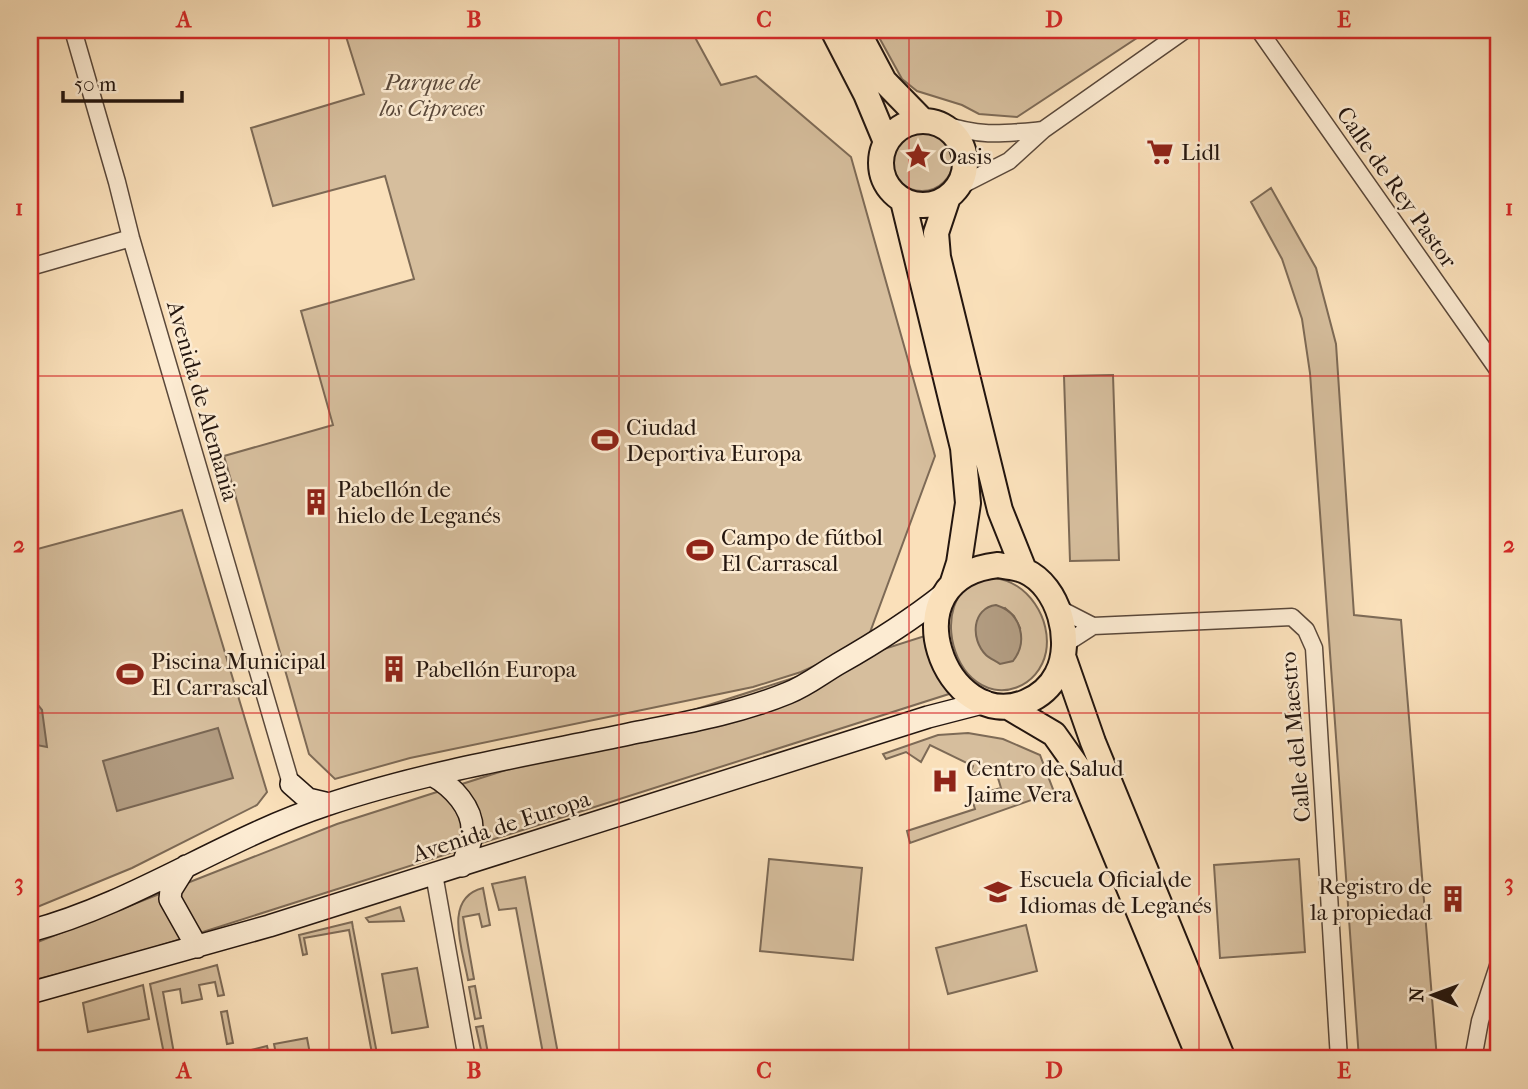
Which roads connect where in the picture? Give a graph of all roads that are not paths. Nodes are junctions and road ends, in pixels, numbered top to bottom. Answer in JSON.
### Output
{"nodes":[{"id":1,"x":73,"y":30,"type":"edge"},
{"id":2,"x":833,"y":30,"type":"edge"},
{"id":3,"x":857,"y":30,"type":"edge"},
{"id":4,"x":1185,"y":30,"type":"edge"},
{"id":5,"x":1259,"y":30,"type":"edge"},
{"id":6,"x":930,"y":122,"type":"junction"},
{"id":7,"x":1043,"y":130,"type":"junction"},
{"id":8,"x":886,"y":142,"type":"junction"},
{"id":9,"x":953,"y":192,"type":"junction"},
{"id":10,"x":903,"y":201,"type":"junction"},
{"id":11,"x":131,"y":237,"type":"junction"},
{"id":12,"x":30,"y":267,"type":"edge"},
{"id":13,"x":1498,"y":370,"type":"edge"},
{"id":14,"x":1024,"y":570,"type":"junction"},
{"id":15,"x":948,"y":590,"type":"junction"},
{"id":16,"x":1056,"y":607,"type":"junction"},
{"id":17,"x":1093,"y":625,"type":"junction"},
{"id":18,"x":1064,"y":652,"type":"junction"},
{"id":19,"x":986,"y":702,"type":"junction"},
{"id":20,"x":1010,"y":708,"type":"junction"},
{"id":21,"x":432,"y":775,"type":"junction"},
{"id":22,"x":291,"y":784,"type":"junction"},
{"id":23,"x":329,"y":804,"type":"junction"},
{"id":24,"x":276,"y":823,"type":"junction"},
{"id":25,"x":187,"y":865,"type":"junction"},
{"id":26,"x":462,"y":866,"type":"junction"},
{"id":27,"x":434,"y":874,"type":"junction"},
{"id":28,"x":30,"y":931,"type":"edge"},
{"id":29,"x":197,"y":947,"type":"junction"},
{"id":30,"x":1498,"y":966,"type":"edge"},
{"id":31,"x":30,"y":993,"type":"edge"},
{"id":32,"x":467,"y":1059,"type":"edge"},
{"id":33,"x":1200,"y":1059,"type":"edge"},
{"id":34,"x":1223,"y":1059,"type":"edge"},
{"id":35,"x":1339,"y":1059,"type":"edge"},
{"id":36,"x":1472,"y":1059,"type":"edge"}],
"edges":[{"from":1,"to":11,"type":"street","name":"Avenida de Alemania"},
{"from":2,"to":8,"type":"highway"},
{"from":3,"to":6,"type":"highway"},
{"from":4,"to":7,"type":"street"},
{"from":5,"to":13,"type":"street","name":"Calle de Rey Pastor"},
{"from":6,"to":7,"type":"street"},
{"from":6,"to":8,"type":"highway"},
{"from":6,"to":9,"type":"highway"},
{"from":7,"to":9,"type":"street"},
{"from":8,"to":10,"type":"highway"},
{"from":9,"to":10,"type":"highway"},
{"from":9,"to":14,"type":"highway"},
{"from":10,"to":15,"type":"highway"},
{"from":11,"to":12,"type":"street"},
{"from":11,"to":22,"type":"street","name":"Avenida de Alemania"},
{"from":14,"to":15,"type":"highway"},
{"from":14,"to":16,"type":"highway"},
{"from":15,"to":19,"type":"highway"},
{"from":15,"to":21,"type":"main road"},
{"from":16,"to":17,"type":"street","name":"Calle del Maestro"},
{"from":16,"to":18,"type":"highway"},
{"from":17,"to":18,"type":"street"},
{"from":17,"to":35,"type":"street","name":"Calle del Maestro"},
{"from":18,"to":20,"type":"highway"},
{"from":18,"to":34,"type":"highway"},
{"from":19,"to":20,"type":"highway"},
{"from":19,"to":26,"type":"main road","name":"Avenida de Europa"},
{"from":20,"to":33,"type":"highway"},
{"from":21,"to":23,"type":"main road"},
{"from":21,"to":26,"type":"main road"},
{"from":22,"to":23,"type":"main road"},
{"from":22,"to":24,"type":"main road"},
{"from":23,"to":24,"type":"main road"},
{"from":24,"to":25,"type":"main road"},
{"from":25,"to":28,"type":"main road"},
{"from":25,"to":29,"type":"main road"},
{"from":26,"to":27,"type":"main road","name":"Avenida de Europa"},
{"from":27,"to":29,"type":"main road","name":"Avenida de Europa"},
{"from":27,"to":32,"type":"street"},
{"from":29,"to":31,"type":"main road","name":"Avenida de Europa"},
{"from":30,"to":36,"type":"street"}]}
